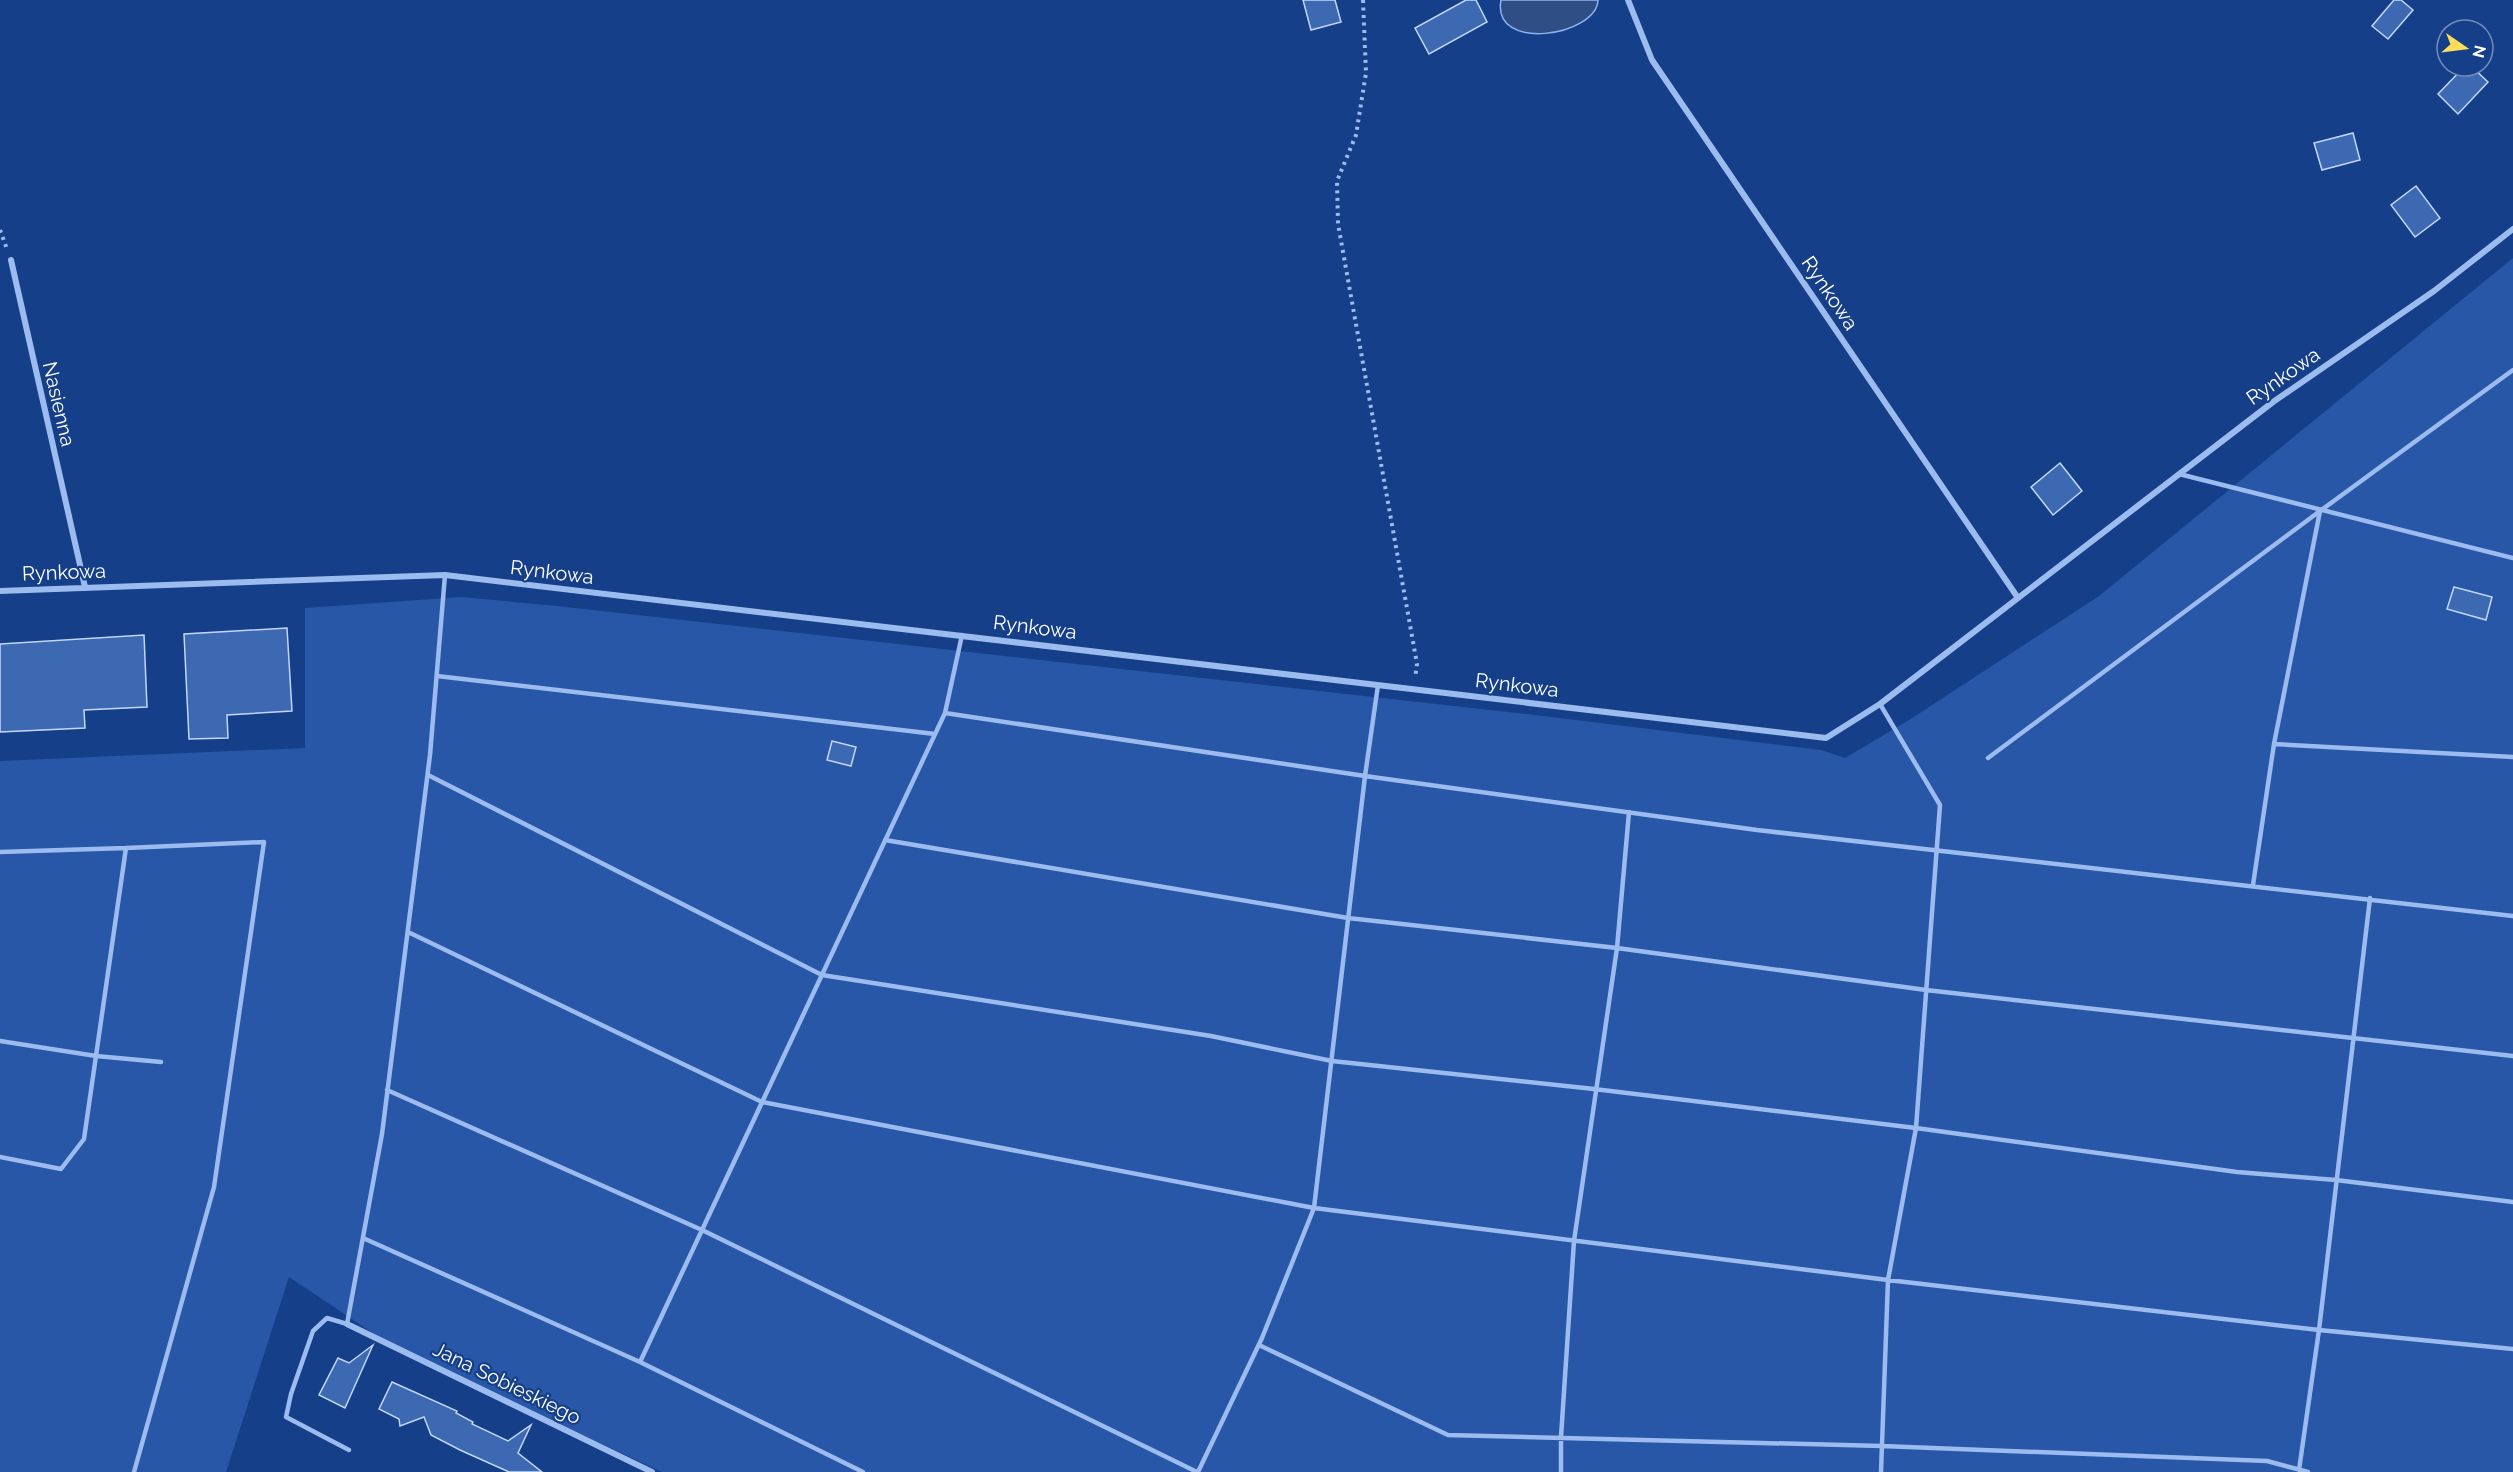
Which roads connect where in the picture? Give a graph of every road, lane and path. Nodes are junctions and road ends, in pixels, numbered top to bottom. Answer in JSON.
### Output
{"nodes":[{"id":1,"x":1363,"y":0,"type":"edge"},
{"id":2,"x":1628,"y":0,"type":"edge"},
{"id":3,"x":2513,"y":229,"type":"edge"},
{"id":4,"x":0,"y":230,"type":"edge"},
{"id":5,"x":11,"y":260,"type":"joint"},
{"id":6,"x":2513,"y":370,"type":"edge"},
{"id":7,"x":2179,"y":474,"type":"junction"},
{"id":8,"x":2320,"y":511,"type":"junction"},
{"id":9,"x":2513,"y":558,"type":"edge"},
{"id":10,"x":445,"y":575,"type":"junction"},
{"id":11,"x":85,"y":587,"type":"junction"},
{"id":12,"x":0,"y":591,"type":"edge"},
{"id":13,"x":2018,"y":598,"type":"junction"},
{"id":14,"x":962,"y":635,"type":"junction"},
{"id":15,"x":437,"y":676,"type":"junction"},
{"id":16,"x":1378,"y":685,"type":"junction"},
{"id":17,"x":1413,"y":690,"type":"junction"},
{"id":18,"x":1880,"y":704,"type":"junction"},
{"id":19,"x":945,"y":713,"type":"junction"},
{"id":20,"x":935,"y":734,"type":"junction"},
{"id":21,"x":2274,"y":744,"type":"junction"},
{"id":22,"x":2513,"y":757,"type":"edge"},
{"id":23,"x":1988,"y":758,"type":"dead end"},
{"id":24,"x":428,"y":775,"type":"junction"},
{"id":25,"x":1365,"y":776,"type":"junction"},
{"id":26,"x":1629,"y":812,"type":"junction"},
{"id":27,"x":885,"y":840,"type":"junction"},
{"id":28,"x":126,"y":848,"type":"junction"},
{"id":29,"x":1937,"y":849,"type":"junction"},
{"id":30,"x":0,"y":852,"type":"edge"},
{"id":31,"x":2253,"y":885,"type":"junction"},
{"id":32,"x":2370,"y":898,"type":"junction"},
{"id":33,"x":2513,"y":916,"type":"edge"},
{"id":34,"x":1348,"y":918,"type":"junction"},
{"id":35,"x":408,"y":932,"type":"junction"},
{"id":36,"x":1617,"y":948,"type":"junction"},
{"id":37,"x":822,"y":975,"type":"junction"},
{"id":38,"x":1926,"y":990,"type":"junction"},
{"id":39,"x":2354,"y":1038,"type":"junction"},
{"id":40,"x":0,"y":1041,"type":"edge"},
{"id":41,"x":96,"y":1056,"type":"junction"},
{"id":42,"x":2513,"y":1056,"type":"edge"},
{"id":43,"x":1332,"y":1060,"type":"junction"},
{"id":44,"x":161,"y":1062,"type":"dead end"},
{"id":45,"x":1594,"y":1089,"type":"junction"},
{"id":46,"x":387,"y":1090,"type":"junction"},
{"id":47,"x":762,"y":1102,"type":"junction"},
{"id":48,"x":1916,"y":1128,"type":"junction"},
{"id":49,"x":0,"y":1157,"type":"edge"},
{"id":50,"x":2336,"y":1180,"type":"junction"},
{"id":51,"x":2513,"y":1202,"type":"edge"},
{"id":52,"x":1314,"y":1208,"type":"junction"},
{"id":53,"x":702,"y":1230,"type":"junction"},
{"id":54,"x":363,"y":1238,"type":"junction"},
{"id":55,"x":1574,"y":1241,"type":"junction"},
{"id":56,"x":1888,"y":1280,"type":"junction"},
{"id":57,"x":347,"y":1324,"type":"junction"},
{"id":58,"x":2319,"y":1329,"type":"junction"},
{"id":59,"x":1258,"y":1345,"type":"junction"},
{"id":60,"x":2513,"y":1349,"type":"edge"},
{"id":61,"x":640,"y":1362,"type":"junction"},
{"id":62,"x":1561,"y":1437,"type":"junction"},
{"id":63,"x":1882,"y":1446,"type":"junction"},
{"id":64,"x":349,"y":1450,"type":"dead end"},
{"id":65,"x":2299,"y":1471,"type":"edge"},
{"id":66,"x":134,"y":1472,"type":"edge"},
{"id":67,"x":652,"y":1472,"type":"edge"},
{"id":68,"x":863,"y":1472,"type":"edge"},
{"id":69,"x":1198,"y":1472,"type":"edge"},
{"id":70,"x":1561,"y":1472,"type":"edge"},
{"id":71,"x":1881,"y":1472,"type":"edge"},
{"id":72,"x":2308,"y":1472,"type":"edge"}],
"edges":[{"from":1,"to":17,"type":"path"},
{"from":2,"to":13,"type":"street","name":"Rynkowa"},
{"from":3,"to":7,"type":"street","name":"Rynkowa"},
{"from":4,"to":5,"type":"path"},
{"from":5,"to":11,"type":"street","name":"Nasienna"},
{"from":6,"to":8,"type":"lane"},
{"from":7,"to":8,"type":"lane"},
{"from":7,"to":13,"type":"street","name":"Rynkowa"},
{"from":8,"to":9,"type":"lane"},
{"from":8,"to":21,"type":"lane"},
{"from":8,"to":23,"type":"lane"},
{"from":10,"to":11,"type":"street","name":"Rynkowa"},
{"from":10,"to":14,"type":"street","name":"Rynkowa"},
{"from":10,"to":15,"type":"lane"},
{"from":11,"to":12,"type":"street","name":"Rynkowa"},
{"from":13,"to":18,"type":"street","name":"Rynkowa"},
{"from":14,"to":16,"type":"street","name":"Rynkowa"},
{"from":14,"to":19,"type":"lane"},
{"from":15,"to":20,"type":"lane"},
{"from":15,"to":24,"type":"lane"},
{"from":16,"to":17,"type":"street","name":"Rynkowa"},
{"from":16,"to":25,"type":"lane"},
{"from":17,"to":18,"type":"street","name":"Rynkowa"},
{"from":18,"to":29,"type":"lane"},
{"from":19,"to":20,"type":"lane"},
{"from":19,"to":25,"type":"lane"},
{"from":20,"to":27,"type":"lane"},
{"from":21,"to":22,"type":"lane"},
{"from":21,"to":31,"type":"lane"},
{"from":24,"to":35,"type":"lane"},
{"from":24,"to":37,"type":"lane"},
{"from":25,"to":26,"type":"lane"},
{"from":25,"to":34,"type":"lane"},
{"from":26,"to":29,"type":"lane"},
{"from":26,"to":36,"type":"lane"},
{"from":27,"to":34,"type":"lane"},
{"from":27,"to":37,"type":"lane"},
{"from":28,"to":30,"type":"lane"},
{"from":28,"to":41,"type":"lane"},
{"from":28,"to":66,"type":"lane"},
{"from":29,"to":31,"type":"lane"},
{"from":29,"to":38,"type":"lane"},
{"from":31,"to":32,"type":"lane"},
{"from":32,"to":33,"type":"lane"},
{"from":32,"to":39,"type":"lane"},
{"from":34,"to":36,"type":"lane"},
{"from":34,"to":43,"type":"lane"},
{"from":35,"to":46,"type":"lane"},
{"from":35,"to":47,"type":"lane"},
{"from":36,"to":38,"type":"lane"},
{"from":36,"to":45,"type":"lane"},
{"from":37,"to":43,"type":"lane"},
{"from":37,"to":47,"type":"lane"},
{"from":38,"to":39,"type":"lane"},
{"from":38,"to":48,"type":"lane"},
{"from":39,"to":42,"type":"lane"},
{"from":39,"to":50,"type":"lane"},
{"from":40,"to":41,"type":"lane"},
{"from":41,"to":44,"type":"lane"},
{"from":41,"to":49,"type":"lane"},
{"from":43,"to":45,"type":"lane"},
{"from":43,"to":52,"type":"lane"},
{"from":45,"to":48,"type":"lane"},
{"from":45,"to":55,"type":"lane"},
{"from":46,"to":53,"type":"lane"},
{"from":46,"to":54,"type":"lane"},
{"from":47,"to":52,"type":"lane"},
{"from":47,"to":53,"type":"lane"},
{"from":48,"to":50,"type":"lane"},
{"from":48,"to":56,"type":"lane"},
{"from":50,"to":51,"type":"lane"},
{"from":50,"to":58,"type":"lane"},
{"from":52,"to":55,"type":"lane"},
{"from":52,"to":59,"type":"lane"},
{"from":53,"to":61,"type":"lane"},
{"from":53,"to":69,"type":"lane"},
{"from":54,"to":57,"type":"lane"},
{"from":54,"to":61,"type":"lane"},
{"from":55,"to":56,"type":"lane"},
{"from":55,"to":62,"type":"lane"},
{"from":56,"to":58,"type":"lane"},
{"from":56,"to":63,"type":"lane"},
{"from":57,"to":64,"type":"lane"},
{"from":57,"to":67,"type":"street","name":"Jana Sobieskiego"},
{"from":58,"to":60,"type":"lane"},
{"from":58,"to":65,"type":"lane"},
{"from":59,"to":62,"type":"lane"},
{"from":59,"to":69,"type":"lane"},
{"from":61,"to":68,"type":"lane"},
{"from":62,"to":63,"type":"lane"},
{"from":62,"to":70,"type":"lane"},
{"from":63,"to":65,"type":"lane"},
{"from":63,"to":71,"type":"lane"},
{"from":65,"to":72,"type":"lane"}]}
